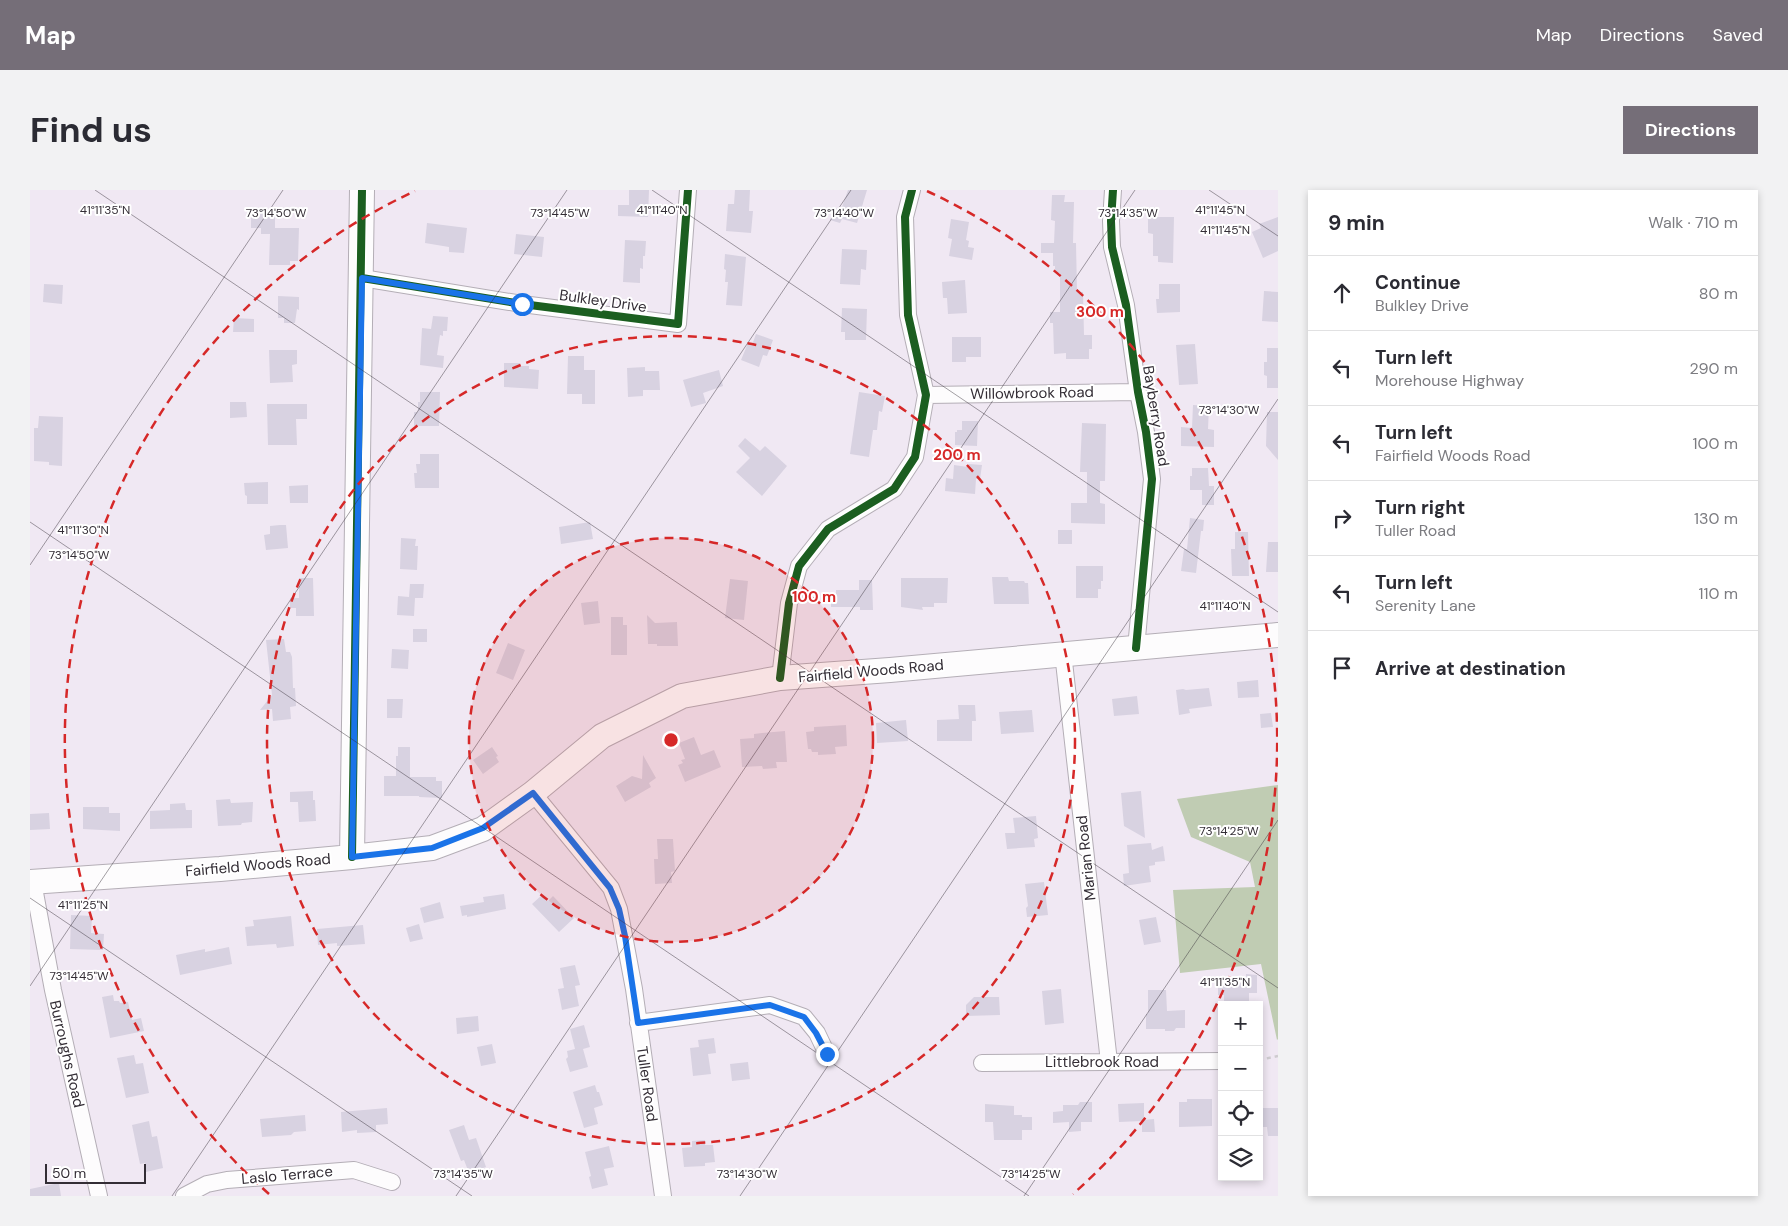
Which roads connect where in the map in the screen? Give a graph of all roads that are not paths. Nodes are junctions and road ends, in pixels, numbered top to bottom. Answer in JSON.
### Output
{"nodes":[{"id":1,"x":362,"y":190,"type":"edge"},
{"id":2,"x":688,"y":190,"type":"edge"},
{"id":3,"x":912,"y":190,"type":"edge"},
{"id":4,"x":1113,"y":190,"type":"edge"},
{"id":5,"x":362,"y":278,"type":"junction"},
{"id":6,"x":1138,"y":392,"type":"junction"},
{"id":7,"x":926,"y":395,"type":"junction"},
{"id":8,"x":1278,"y":635,"type":"edge"},
{"id":9,"x":1136,"y":648,"type":"junction"},
{"id":10,"x":1063,"y":653,"type":"junction"},
{"id":11,"x":780,"y":678,"type":"junction"},
{"id":12,"x":533,"y":793,"type":"junction"},
{"id":13,"x":352,"y":857,"type":"junction"},
{"id":14,"x":31,"y":882,"type":"edge"},
{"id":15,"x":638,"y":1023,"type":"junction"},
{"id":16,"x":827,"y":1054,"type":"dead end"},
{"id":17,"x":1218,"y":1061,"type":"edge"},
{"id":18,"x":1109,"y":1062,"type":"junction"},
{"id":19,"x":982,"y":1063,"type":"dead end"},
{"id":20,"x":392,"y":1182,"type":"dead end"},
{"id":21,"x":99,"y":1196,"type":"edge"},
{"id":22,"x":184,"y":1196,"type":"edge"},
{"id":23,"x":663,"y":1196,"type":"edge"}],
"edges":[{"from":1,"to":5,"type":"main road"},
{"from":2,"to":5,"type":"street","name":"Bulkley Drive"},
{"from":3,"to":7,"type":"street"},
{"from":4,"to":6,"type":"street","name":"Bayberry Road"},
{"from":5,"to":13,"type":"main road"},
{"from":6,"to":7,"type":"street","name":"Willowbrook Road"},
{"from":6,"to":9,"type":"street","name":"Bayberry Road"},
{"from":7,"to":11,"type":"street"},
{"from":8,"to":9,"type":"main road","name":"Fairfield Woods Road"},
{"from":9,"to":10,"type":"main road","name":"Fairfield Woods Road"},
{"from":10,"to":11,"type":"main road","name":"Fairfield Woods Road"},
{"from":10,"to":18,"type":"street","name":"Marian Road"},
{"from":11,"to":12,"type":"main road","name":"Fairfield Woods Road"},
{"from":12,"to":13,"type":"main road","name":"Fairfield Woods Road"},
{"from":12,"to":15,"type":"street","name":"Tuller Road"},
{"from":13,"to":14,"type":"main road","name":"Fairfield Woods Road"},
{"from":14,"to":21,"type":"street","name":"Burroughs Road"},
{"from":15,"to":16,"type":"street"},
{"from":15,"to":23,"type":"street","name":"Tuller Road"},
{"from":17,"to":18,"type":"street","name":"Littlebrook Road"},
{"from":18,"to":19,"type":"street","name":"Littlebrook Road"},
{"from":20,"to":22,"type":"street","name":"Laslo Terrace"}]}
